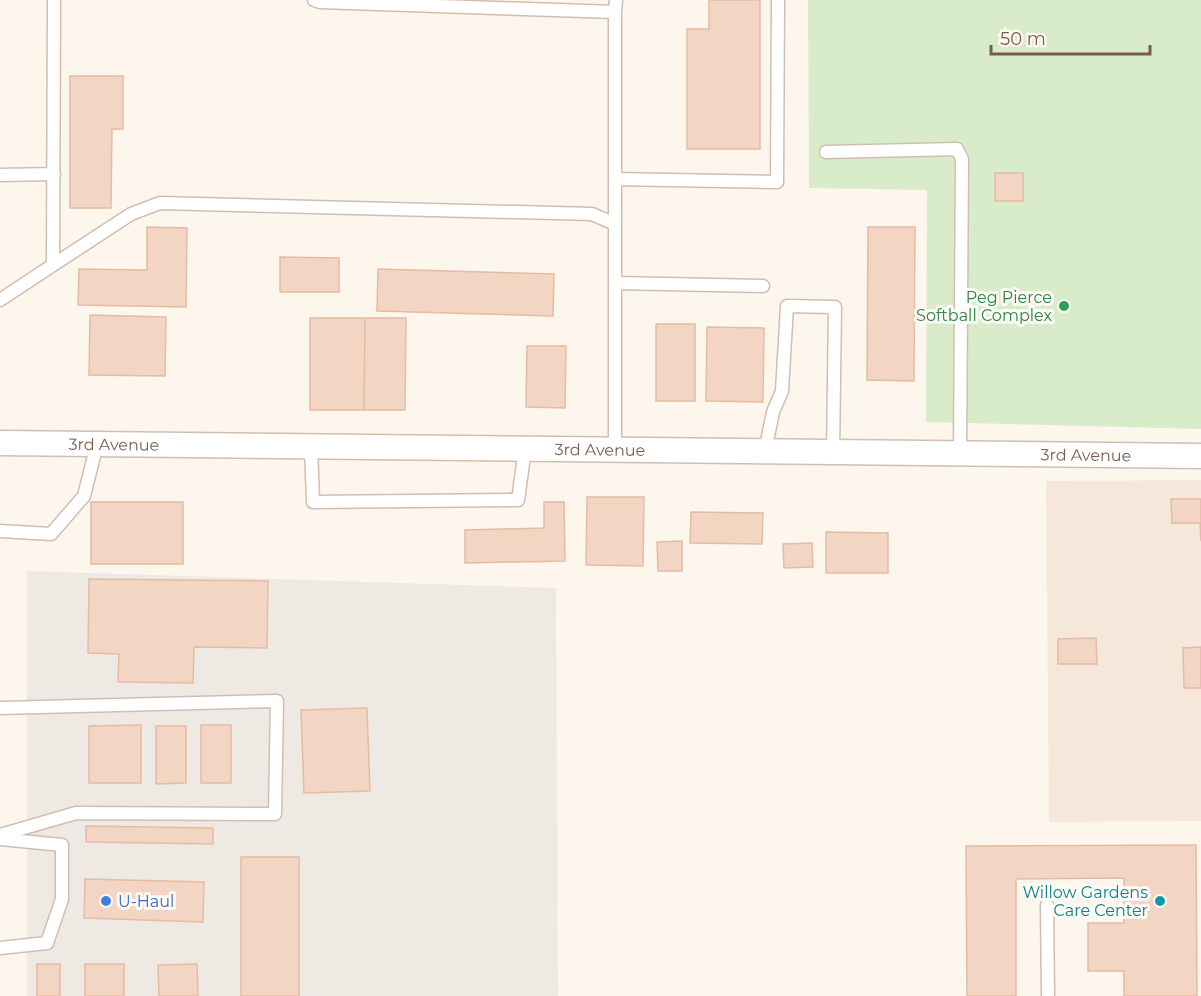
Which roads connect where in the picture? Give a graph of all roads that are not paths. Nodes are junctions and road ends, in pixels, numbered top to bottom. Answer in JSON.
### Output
{"nodes":[{"id":1,"x":54,"y":0,"type":"edge"},
{"id":2,"x":314,"y":0,"type":"edge"},
{"id":3,"x":777,"y":0,"type":"edge"},
{"id":4,"x":615,"y":6,"type":"edge"},
{"id":5,"x":826,"y":152,"type":"dead end"},
{"id":6,"x":0,"y":174,"type":"edge"},
{"id":7,"x":54,"y":174,"type":"junction"},
{"id":8,"x":615,"y":179,"type":"junction"},
{"id":9,"x":615,"y":224,"type":"junction"},
{"id":10,"x":53,"y":265,"type":"junction"},
{"id":11,"x":615,"y":283,"type":"junction"},
{"id":12,"x":763,"y":286,"type":"dead end"},
{"id":13,"x":0,"y":300,"type":"edge"},
{"id":14,"x":0,"y":443,"type":"edge"},
{"id":15,"x":97,"y":444,"type":"junction"},
{"id":16,"x":311,"y":446,"type":"junction"},
{"id":17,"x":525,"y":449,"type":"junction"},
{"id":18,"x":615,"y":450,"type":"junction"},
{"id":19,"x":765,"y":451,"type":"junction"},
{"id":20,"x":833,"y":452,"type":"junction"},
{"id":21,"x":960,"y":453,"type":"junction"},
{"id":22,"x":1201,"y":456,"type":"edge"},
{"id":23,"x":0,"y":531,"type":"edge"},
{"id":24,"x":0,"y":708,"type":"edge"},
{"id":25,"x":0,"y":837,"type":"edge"},
{"id":26,"x":1047,"y":905,"type":"dead end"},
{"id":27,"x":0,"y":948,"type":"edge"},
{"id":28,"x":1048,"y":996,"type":"edge"}],
"edges":[{"from":1,"to":7,"type":"lane"},
{"from":2,"to":4,"type":"lane"},
{"from":3,"to":8,"type":"lane"},
{"from":4,"to":8,"type":"lane"},
{"from":5,"to":21,"type":"lane"},
{"from":6,"to":7,"type":"lane"},
{"from":7,"to":10,"type":"lane"},
{"from":8,"to":9,"type":"lane"},
{"from":9,"to":10,"type":"lane"},
{"from":9,"to":11,"type":"lane"},
{"from":10,"to":13,"type":"lane"},
{"from":11,"to":12,"type":"lane"},
{"from":11,"to":18,"type":"lane"},
{"from":14,"to":15,"type":"street","name":"3rd Avenue"},
{"from":15,"to":16,"type":"street","name":"3rd Avenue"},
{"from":15,"to":23,"type":"lane"},
{"from":16,"to":17,"type":"street","name":"3rd Avenue"},
{"from":16,"to":17,"type":"lane"},
{"from":17,"to":18,"type":"street","name":"3rd Avenue"},
{"from":18,"to":19,"type":"street","name":"3rd Avenue"},
{"from":19,"to":20,"type":"street","name":"3rd Avenue"},
{"from":19,"to":20,"type":"lane"},
{"from":20,"to":21,"type":"street","name":"3rd Avenue"},
{"from":21,"to":22,"type":"street","name":"3rd Avenue"},
{"from":24,"to":25,"type":"lane"},
{"from":25,"to":27,"type":"lane"},
{"from":26,"to":28,"type":"lane"}]}
